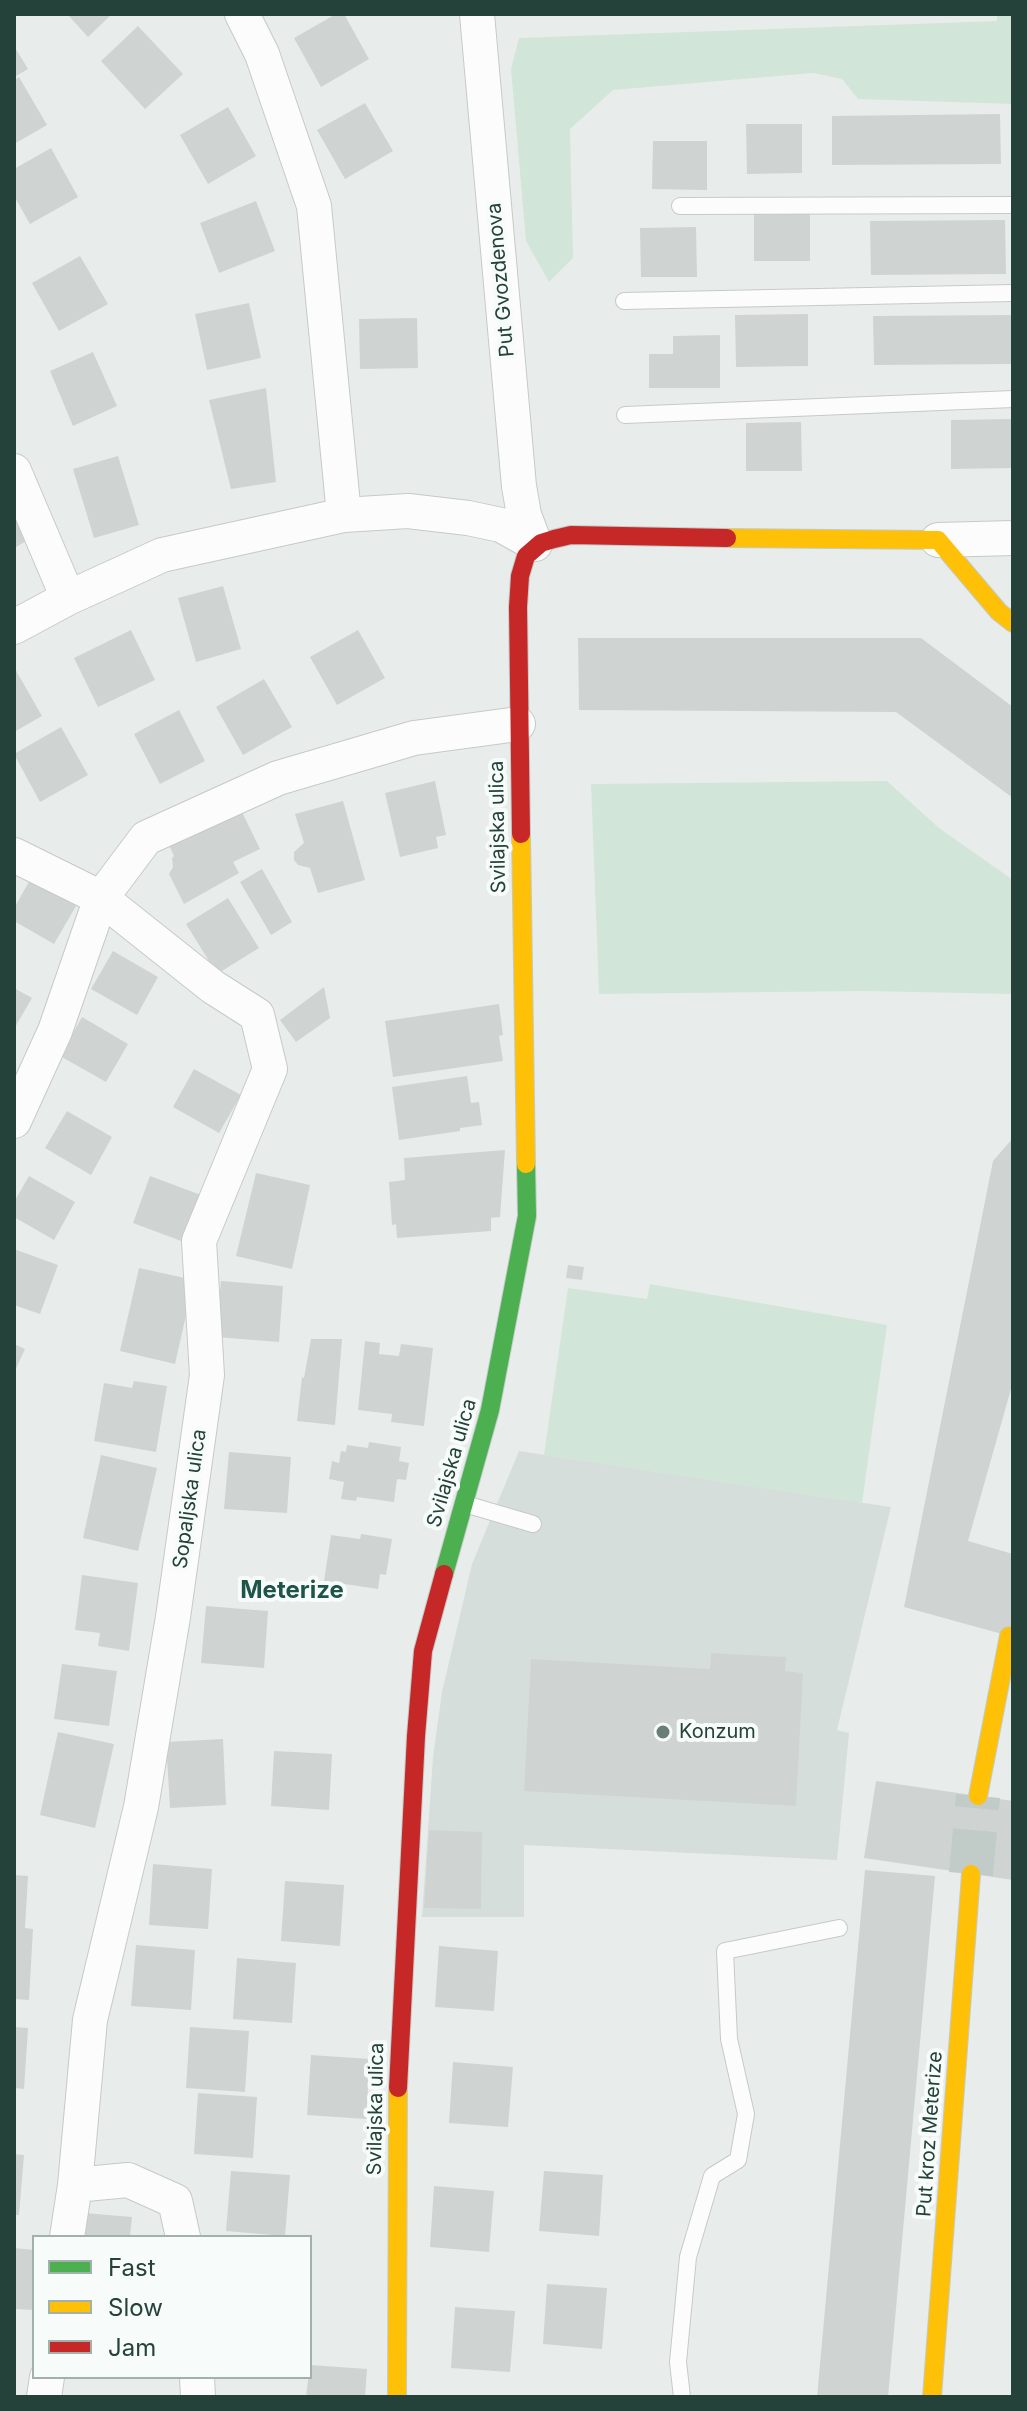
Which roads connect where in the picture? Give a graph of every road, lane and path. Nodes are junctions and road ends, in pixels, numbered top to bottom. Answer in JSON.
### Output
{"nodes":[{"id":1,"x":242,"y":14,"type":"edge"},
{"id":2,"x":477,"y":14,"type":"edge"},
{"id":3,"x":1013,"y":205,"type":"edge"},
{"id":4,"x":680,"y":206,"type":"dead end"},
{"id":5,"x":1013,"y":293,"type":"edge"},
{"id":6,"x":624,"y":301,"type":"dead end"},
{"id":7,"x":1013,"y":399,"type":"edge"},
{"id":8,"x":625,"y":415,"type":"dead end"},
{"id":9,"x":14,"y":471,"type":"edge"},
{"id":10,"x":344,"y":515,"type":"junction"},
{"id":11,"x":1013,"y":538,"type":"edge"},
{"id":12,"x":938,"y":540,"type":"junction"},
{"id":13,"x":535,"y":544,"type":"junction"},
{"id":14,"x":68,"y":598,"type":"junction"},
{"id":15,"x":1013,"y":623,"type":"edge"},
{"id":16,"x":14,"y":627,"type":"edge"},
{"id":17,"x":518,"y":724,"type":"junction"},
{"id":18,"x":14,"y":855,"type":"edge"},
{"id":19,"x":101,"y":898,"type":"junction"},
{"id":20,"x":14,"y":1121,"type":"edge"},
{"id":21,"x":463,"y":1503,"type":"junction"},
{"id":22,"x":533,"y":1524,"type":"dead end"},
{"id":23,"x":1009,"y":1636,"type":"dead end"},
{"id":24,"x":978,"y":1796,"type":"tunnel mouth"},
{"id":25,"x":971,"y":1874,"type":"tunnel mouth"},
{"id":26,"x":839,"y":1928,"type":"dead end"},
{"id":27,"x":75,"y":2185,"type":"junction"},
{"id":28,"x":67,"y":2235,"type":"edge"},
{"id":29,"x":183,"y":2235,"type":"edge"},
{"id":30,"x":397,"y":2397,"type":"edge"},
{"id":31,"x":682,"y":2397,"type":"edge"},
{"id":32,"x":932,"y":2397,"type":"edge"}],
"edges":[{"from":1,"to":10,"type":"street"},
{"from":2,"to":13,"type":"street","name":"Put Gvozdenova"},
{"from":3,"to":4,"type":"lane"},
{"from":5,"to":6,"type":"lane"},
{"from":7,"to":8,"type":"lane"},
{"from":9,"to":14,"type":"street"},
{"from":10,"to":13,"type":"street"},
{"from":10,"to":14,"type":"street"},
{"from":11,"to":12,"type":"street"},
{"from":12,"to":13,"type":"street"},
{"from":12,"to":15,"type":"street"},
{"from":13,"to":17,"type":"street","name":"Svilajska ulica"},
{"from":14,"to":16,"type":"street"},
{"from":17,"to":19,"type":"street"},
{"from":17,"to":21,"type":"street","name":"Svilajska ulica"},
{"from":18,"to":19,"type":"street","name":"Sopaljska ulica"},
{"from":19,"to":20,"type":"street"},
{"from":19,"to":27,"type":"street","name":"Sopaljska ulica"},
{"from":21,"to":22,"type":"lane"},
{"from":21,"to":30,"type":"street","name":"Svilajska ulica"},
{"from":23,"to":24,"type":"street"},
{"from":25,"to":32,"type":"street","name":"Put kroz Meterize"},
{"from":26,"to":31,"type":"lane"},
{"from":27,"to":28,"type":"street","name":"Sopaljska ulica"},
{"from":27,"to":29,"type":"street"}]}
